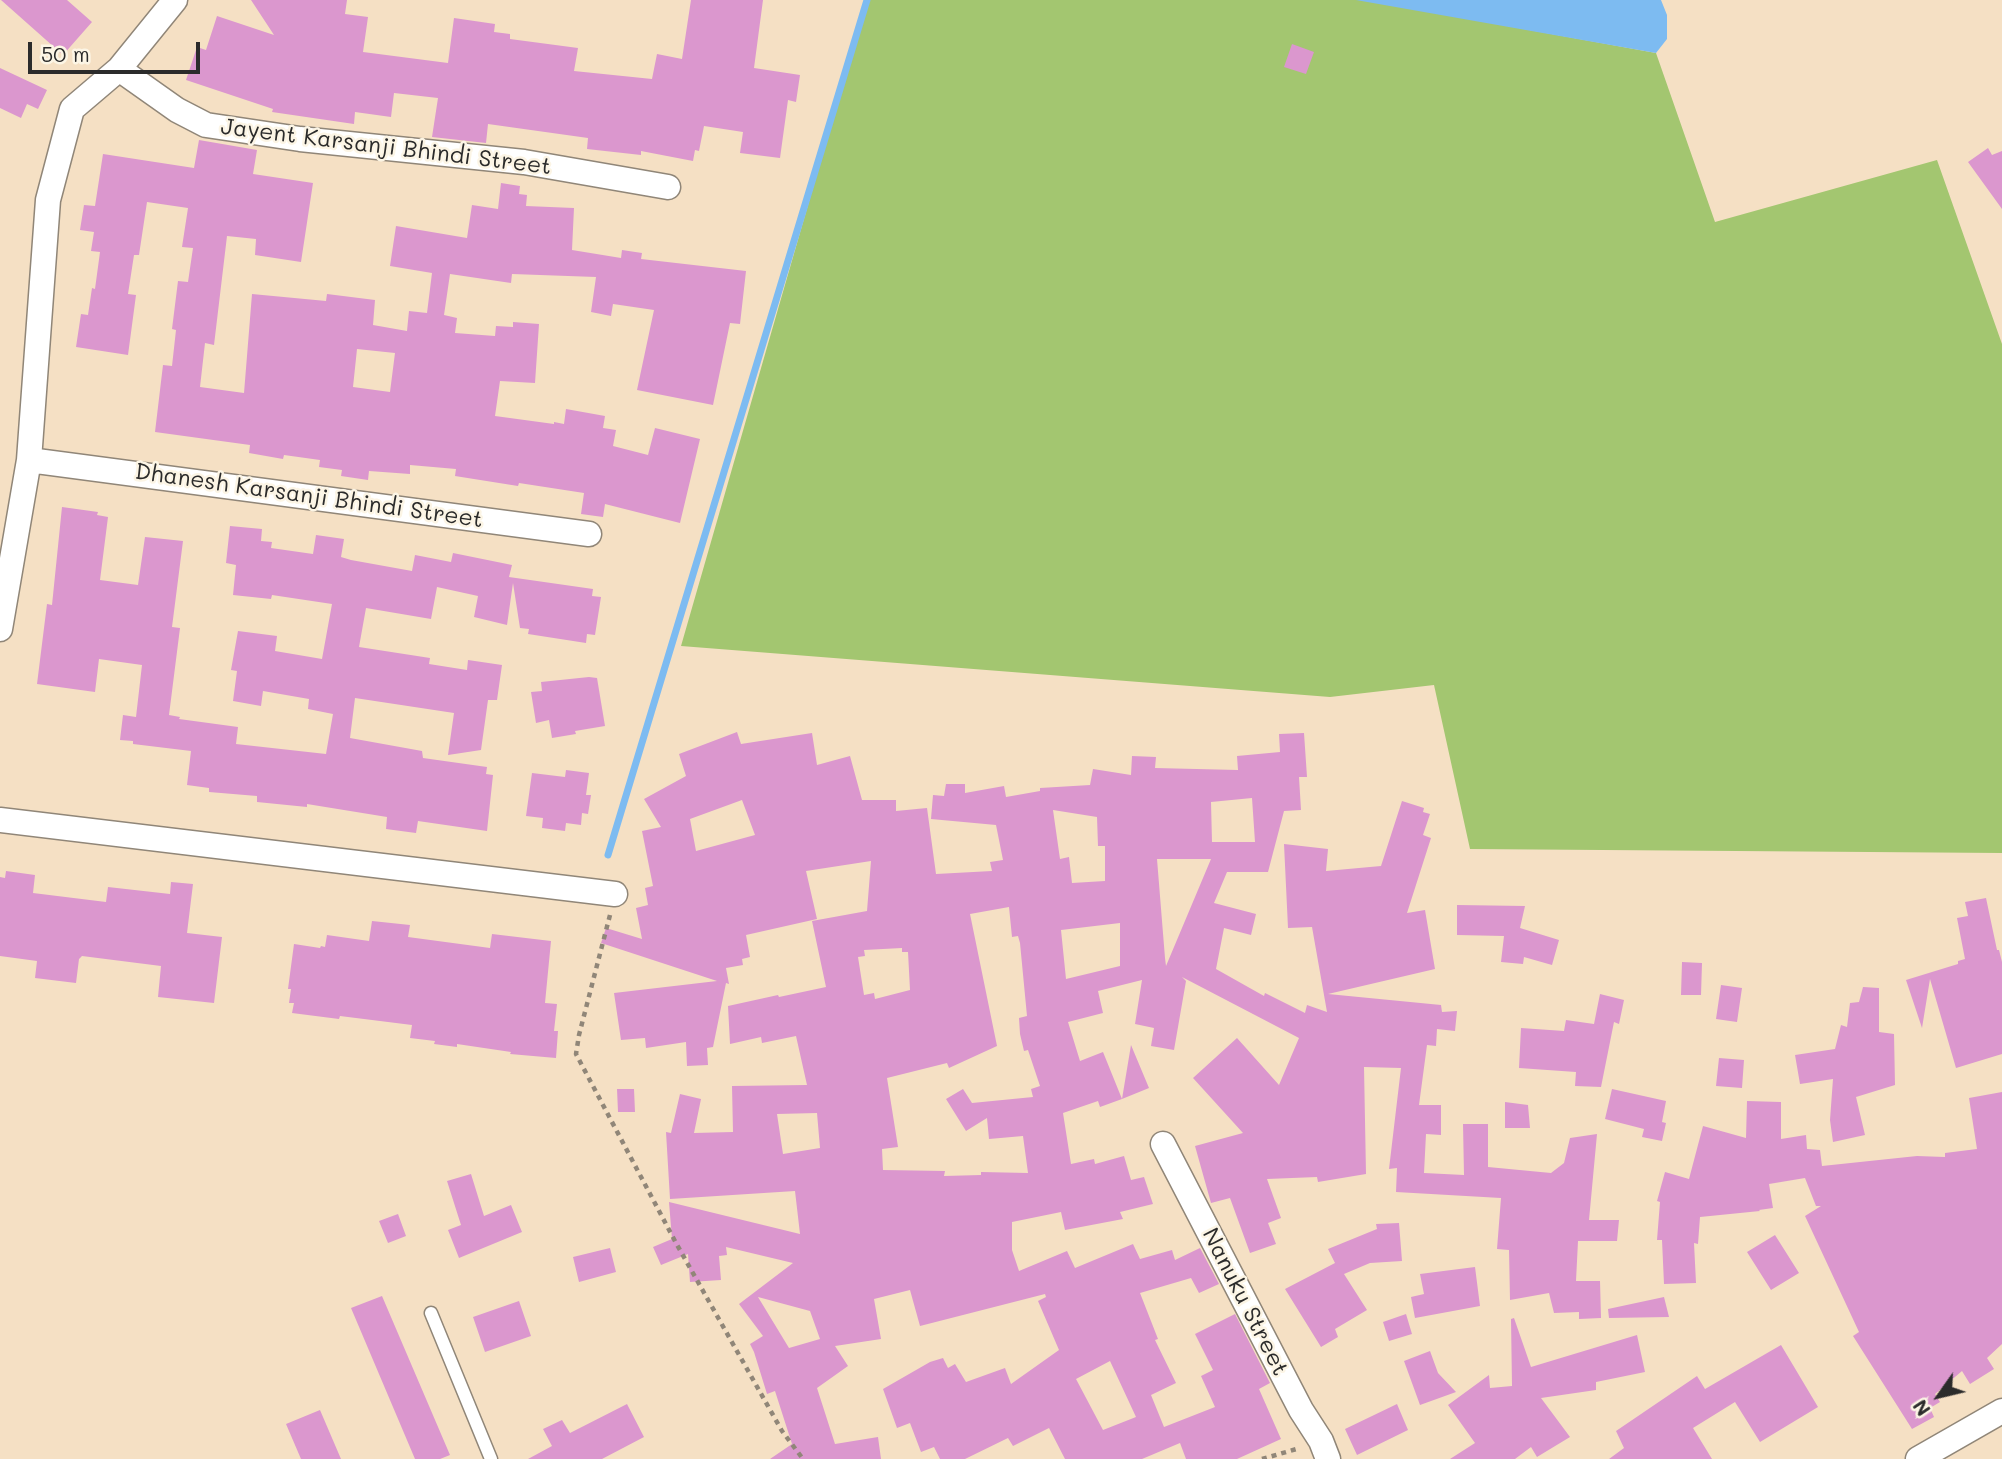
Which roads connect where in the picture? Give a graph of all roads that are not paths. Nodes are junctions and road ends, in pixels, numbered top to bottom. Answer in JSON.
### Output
{"nodes":[{"id":1,"x":175,"y":0,"type":"edge"},
{"id":2,"x":119,"y":69,"type":"junction"},
{"id":3,"x":668,"y":187,"type":"dead end"},
{"id":4,"x":29,"y":460,"type":"junction"},
{"id":5,"x":589,"y":534,"type":"dead end"},
{"id":6,"x":0,"y":629,"type":"edge"},
{"id":7,"x":0,"y":820,"type":"edge"},
{"id":8,"x":615,"y":894,"type":"road end"},
{"id":9,"x":1163,"y":1144,"type":"dead end"},
{"id":10,"x":431,"y":1313,"type":"dead end"},
{"id":11,"x":2002,"y":1411,"type":"edge"},
{"id":12,"x":1324,"y":1450,"type":"edge"},
{"id":13,"x":491,"y":1459,"type":"edge"},
{"id":14,"x":1919,"y":1459,"type":"edge"}],
"edges":[{"from":1,"to":2,"type":"street"},
{"from":2,"to":3,"type":"street","name":"Jayent Karsanji Bhindi Street"},
{"from":2,"to":4,"type":"street"},
{"from":4,"to":5,"type":"street","name":"Dhanesh Karsanji Bhindi Street"},
{"from":4,"to":6,"type":"street"},
{"from":7,"to":8,"type":"street"},
{"from":9,"to":12,"type":"street","name":"Nanuku Street"},
{"from":10,"to":13,"type":"lane"},
{"from":11,"to":14,"type":"street"}]}
